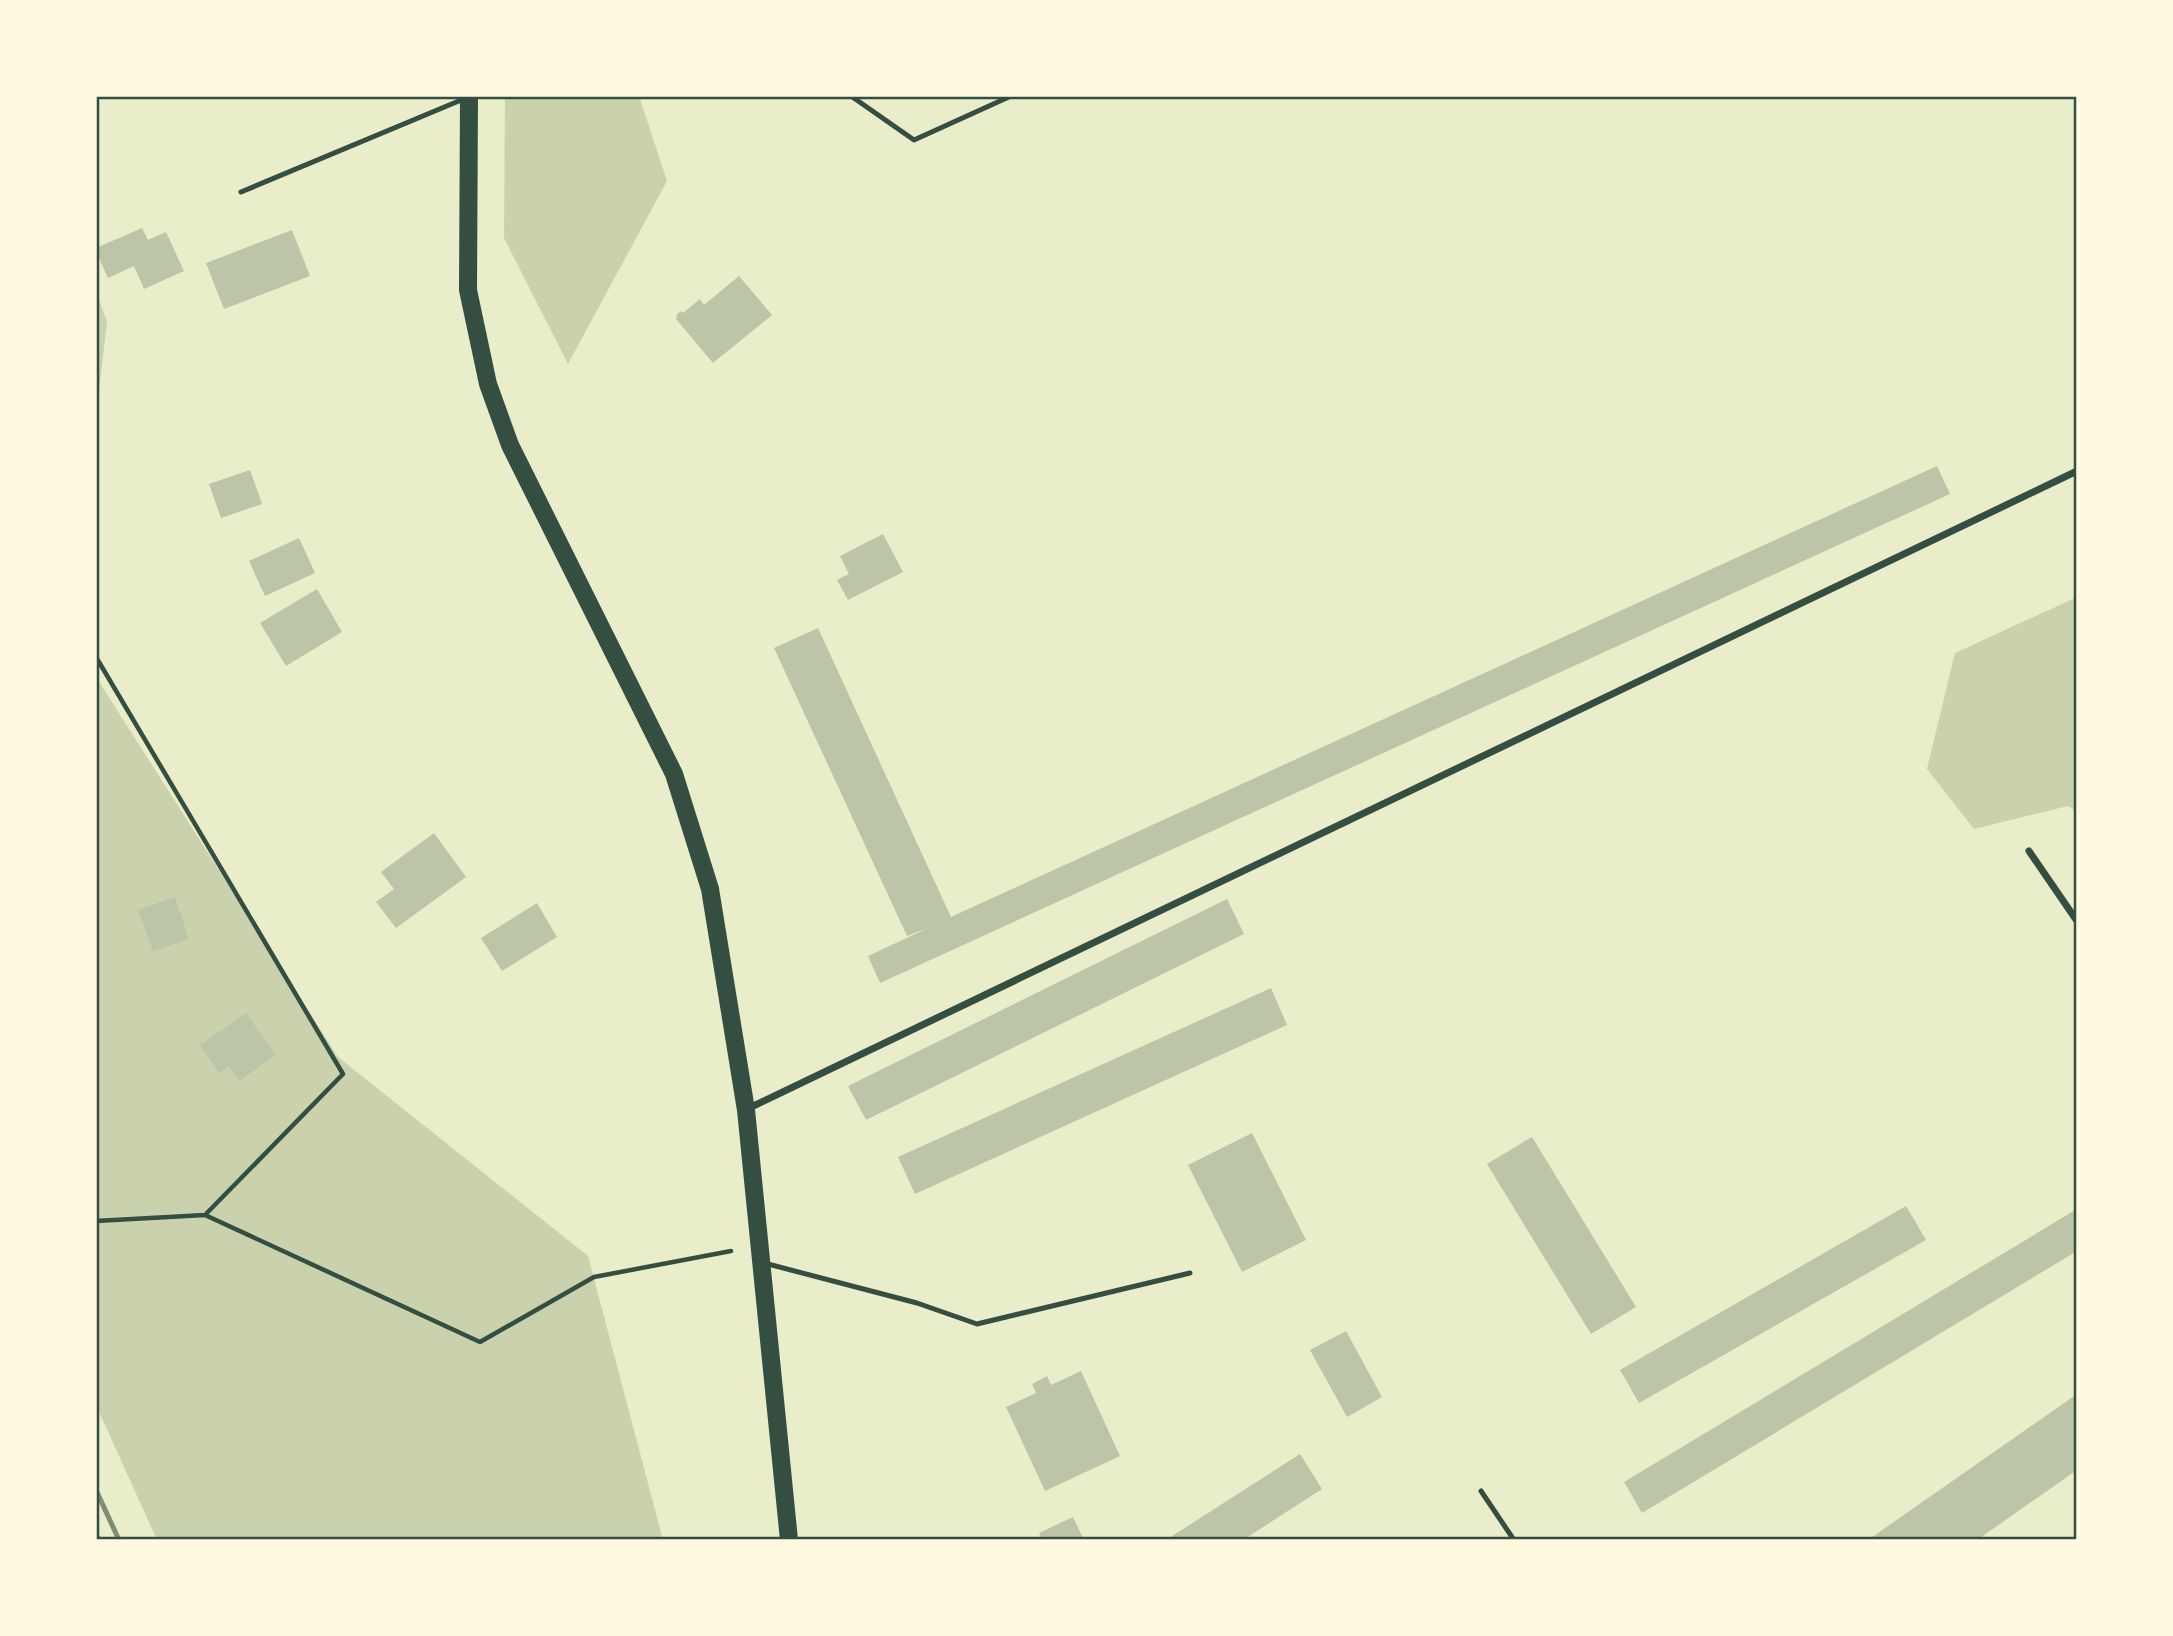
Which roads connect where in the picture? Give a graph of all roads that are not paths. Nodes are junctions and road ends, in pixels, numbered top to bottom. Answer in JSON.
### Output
{"nodes":[{"id":1,"x":851,"y":96,"type":"edge"},
{"id":2,"x":1011,"y":96,"type":"edge"},
{"id":3,"x":469,"y":97,"type":"edge"},
{"id":4,"x":241,"y":192,"type":"dead end"},
{"id":5,"x":2077,"y":471,"type":"edge"},
{"id":6,"x":2029,"y":851,"type":"dead end"},
{"id":7,"x":2077,"y":921,"type":"edge"},
{"id":8,"x":746,"y":1110,"type":"junction"},
{"id":9,"x":760,"y":1254,"type":"junction"},
{"id":10,"x":1191,"y":1273,"type":"dead end"},
{"id":11,"x":1481,"y":1491,"type":"dead end"},
{"id":12,"x":789,"y":1540,"type":"edge"},
{"id":13,"x":1514,"y":1540,"type":"edge"}],
"edges":[{"from":1,"to":2,"type":"lane"},
{"from":3,"to":4,"type":"lane"},
{"from":3,"to":8,"type":"main road"},
{"from":5,"to":8,"type":"street"},
{"from":6,"to":7,"type":"street"},
{"from":8,"to":9,"type":"main road"},
{"from":9,"to":10,"type":"lane"},
{"from":9,"to":12,"type":"main road"},
{"from":11,"to":13,"type":"lane"}]}
